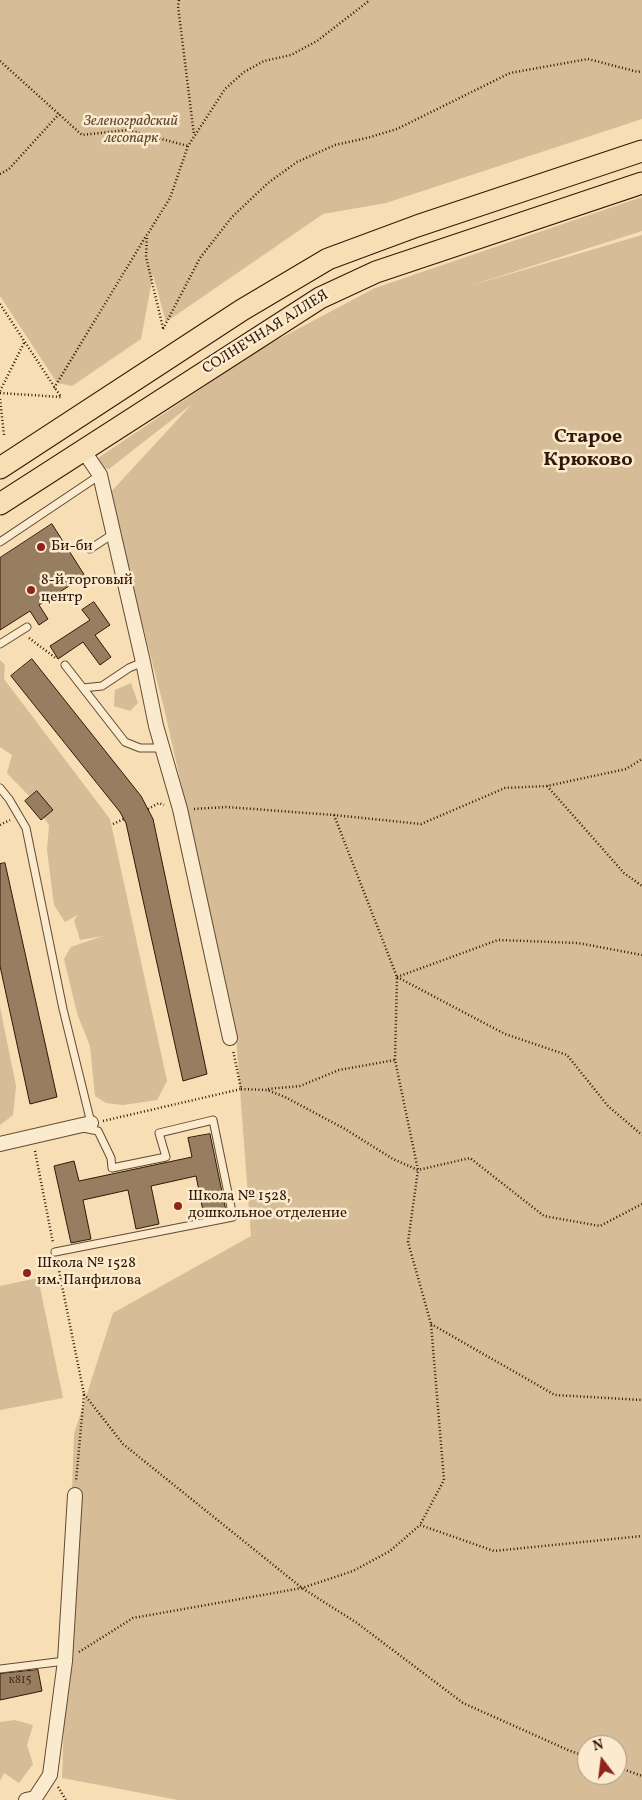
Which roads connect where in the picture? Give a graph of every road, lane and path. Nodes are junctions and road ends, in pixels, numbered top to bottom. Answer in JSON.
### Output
{"nodes":[{"id":1,"x":179,"y":0,"type":"edge"},
{"id":2,"x":370,"y":1,"type":"edge"},
{"id":3,"x":0,"y":61,"type":"edge"},
{"id":4,"x":642,"y":71,"type":"edge"},
{"id":5,"x":59,"y":114,"type":"junction"},
{"id":6,"x":195,"y":136,"type":"junction"},
{"id":7,"x":188,"y":146,"type":"junction"},
{"id":8,"x":642,"y":151,"type":"edge"},
{"id":9,"x":0,"y":174,"type":"edge"},
{"id":10,"x":642,"y":183,"type":"edge"},
{"id":11,"x":147,"y":235,"type":"junction"},
{"id":12,"x":0,"y":304,"type":"edge"},
{"id":13,"x":24,"y":343,"type":"junction"},
{"id":14,"x":54,"y":388,"type":"junction"},
{"id":15,"x":0,"y":392,"type":"edge"},
{"id":16,"x":0,"y":399,"type":"edge"},
{"id":17,"x":4,"y":434,"type":"dead end"},
{"id":18,"x":83,"y":450,"type":"junction"},
{"id":19,"x":0,"y":468,"type":"edge"},
{"id":20,"x":100,"y":475,"type":"junction"},
{"id":21,"x":0,"y":504,"type":"edge"},
{"id":22,"x":113,"y":534,"type":"junction"},
{"id":23,"x":0,"y":542,"type":"edge"},
{"id":24,"x":90,"y":548,"type":"dead end"},
{"id":25,"x":26,"y":627,"type":"dead end"},
{"id":26,"x":20,"y":632,"type":"junction"},
{"id":27,"x":0,"y":644,"type":"edge"},
{"id":28,"x":143,"y":662,"type":"junction"},
{"id":29,"x":65,"y":664,"type":"joint"},
{"id":30,"x":83,"y":688,"type":"junction"},
{"id":31,"x":162,"y":748,"type":"junction"},
{"id":32,"x":642,"y":759,"type":"edge"},
{"id":33,"x":547,"y":786,"type":"junction"},
{"id":34,"x":0,"y":788,"type":"edge"},
{"id":35,"x":180,"y":809,"type":"junction"},
{"id":36,"x":334,"y":815,"type":"junction"},
{"id":37,"x":124,"y":819,"type":"dead end"},
{"id":38,"x":114,"y":824,"type":"dead end"},
{"id":39,"x":642,"y":886,"type":"edge"},
{"id":40,"x":642,"y":955,"type":"edge"},
{"id":41,"x":397,"y":977,"type":"junction"},
{"id":42,"x":230,"y":1038,"type":"joint"},
{"id":43,"x":395,"y":1060,"type":"junction"},
{"id":44,"x":241,"y":1089,"type":"junction"},
{"id":45,"x":267,"y":1090,"type":"junction"},
{"id":46,"x":84,"y":1125,"type":"junction"},
{"id":47,"x":642,"y":1135,"type":"edge"},
{"id":48,"x":32,"y":1137,"type":"junction"},
{"id":49,"x":0,"y":1144,"type":"edge"},
{"id":50,"x":418,"y":1170,"type":"junction"},
{"id":51,"x":642,"y":1204,"type":"edge"},
{"id":52,"x":55,"y":1252,"type":"junction"},
{"id":53,"x":431,"y":1324,"type":"junction"},
{"id":54,"x":84,"y":1394,"type":"junction"},
{"id":55,"x":642,"y":1400,"type":"edge"},
{"id":56,"x":75,"y":1495,"type":"joint"},
{"id":57,"x":420,"y":1525,"type":"junction"},
{"id":58,"x":642,"y":1536,"type":"edge"},
{"id":59,"x":302,"y":1588,"type":"junction"},
{"id":60,"x":65,"y":1661,"type":"junction"},
{"id":61,"x":0,"y":1669,"type":"edge"},
{"id":62,"x":577,"y":1752,"type":"edge"},
{"id":63,"x":627,"y":1771,"type":"edge"},
{"id":64,"x":642,"y":1776,"type":"edge"},
{"id":65,"x":26,"y":1800,"type":"edge"}],
"edges":[{"from":1,"to":6,"type":"path"},
{"from":2,"to":6,"type":"path"},
{"from":3,"to":5,"type":"path"},
{"from":4,"to":11,"type":"path"},
{"from":5,"to":7,"type":"path"},
{"from":5,"to":9,"type":"path"},
{"from":6,"to":7,"type":"path"},
{"from":7,"to":11,"type":"path"},
{"from":8,"to":19,"type":"main road","name":"СОЛНЕЧНАЯ АЛЛЕЯ"},
{"from":10,"to":18,"type":"main road","name":"СОЛНЕЧНАЯ АЛЛЕЯ"},
{"from":11,"to":14,"type":"path"},
{"from":12,"to":13,"type":"path"},
{"from":13,"to":14,"type":"path"},
{"from":13,"to":15,"type":"path"},
{"from":14,"to":15,"type":"path"},
{"from":16,"to":17,"type":"path"},
{"from":18,"to":20,"type":"street"},
{"from":18,"to":21,"type":"main road","name":"СОЛНЕЧНАЯ АЛЛЕЯ"},
{"from":20,"to":22,"type":"street"},
{"from":20,"to":23,"type":"lane"},
{"from":22,"to":24,"type":"lane"},
{"from":22,"to":28,"type":"street"},
{"from":25,"to":26,"type":"lane"},
{"from":26,"to":27,"type":"lane"},
{"from":26,"to":29,"type":"path"},
{"from":28,"to":30,"type":"lane"},
{"from":28,"to":31,"type":"street"},
{"from":29,"to":30,"type":"lane"},
{"from":30,"to":31,"type":"lane"},
{"from":31,"to":35,"type":"street"},
{"from":32,"to":33,"type":"path"},
{"from":33,"to":36,"type":"path"},
{"from":33,"to":39,"type":"path"},
{"from":34,"to":46,"type":"lane"},
{"from":35,"to":36,"type":"path"},
{"from":35,"to":42,"type":"street"},
{"from":36,"to":41,"type":"path"},
{"from":37,"to":38,"type":"path"},
{"from":40,"to":41,"type":"path"},
{"from":41,"to":43,"type":"path"},
{"from":41,"to":47,"type":"path"},
{"from":42,"to":44,"type":"path"},
{"from":43,"to":45,"type":"path"},
{"from":43,"to":50,"type":"path"},
{"from":44,"to":45,"type":"path"},
{"from":44,"to":46,"type":"path"},
{"from":45,"to":50,"type":"path"},
{"from":46,"to":48,"type":"street"},
{"from":46,"to":52,"type":"lane"},
{"from":48,"to":49,"type":"street"},
{"from":48,"to":52,"type":"path"},
{"from":50,"to":51,"type":"path"},
{"from":50,"to":53,"type":"path"},
{"from":52,"to":54,"type":"path"},
{"from":53,"to":55,"type":"path"},
{"from":53,"to":57,"type":"path"},
{"from":54,"to":56,"type":"path"},
{"from":54,"to":59,"type":"path"},
{"from":56,"to":60,"type":"street"},
{"from":57,"to":58,"type":"path"},
{"from":57,"to":59,"type":"path"},
{"from":59,"to":60,"type":"path"},
{"from":59,"to":62,"type":"path"},
{"from":60,"to":61,"type":"lane"},
{"from":60,"to":65,"type":"street"},
{"from":63,"to":64,"type":"path"}]}
